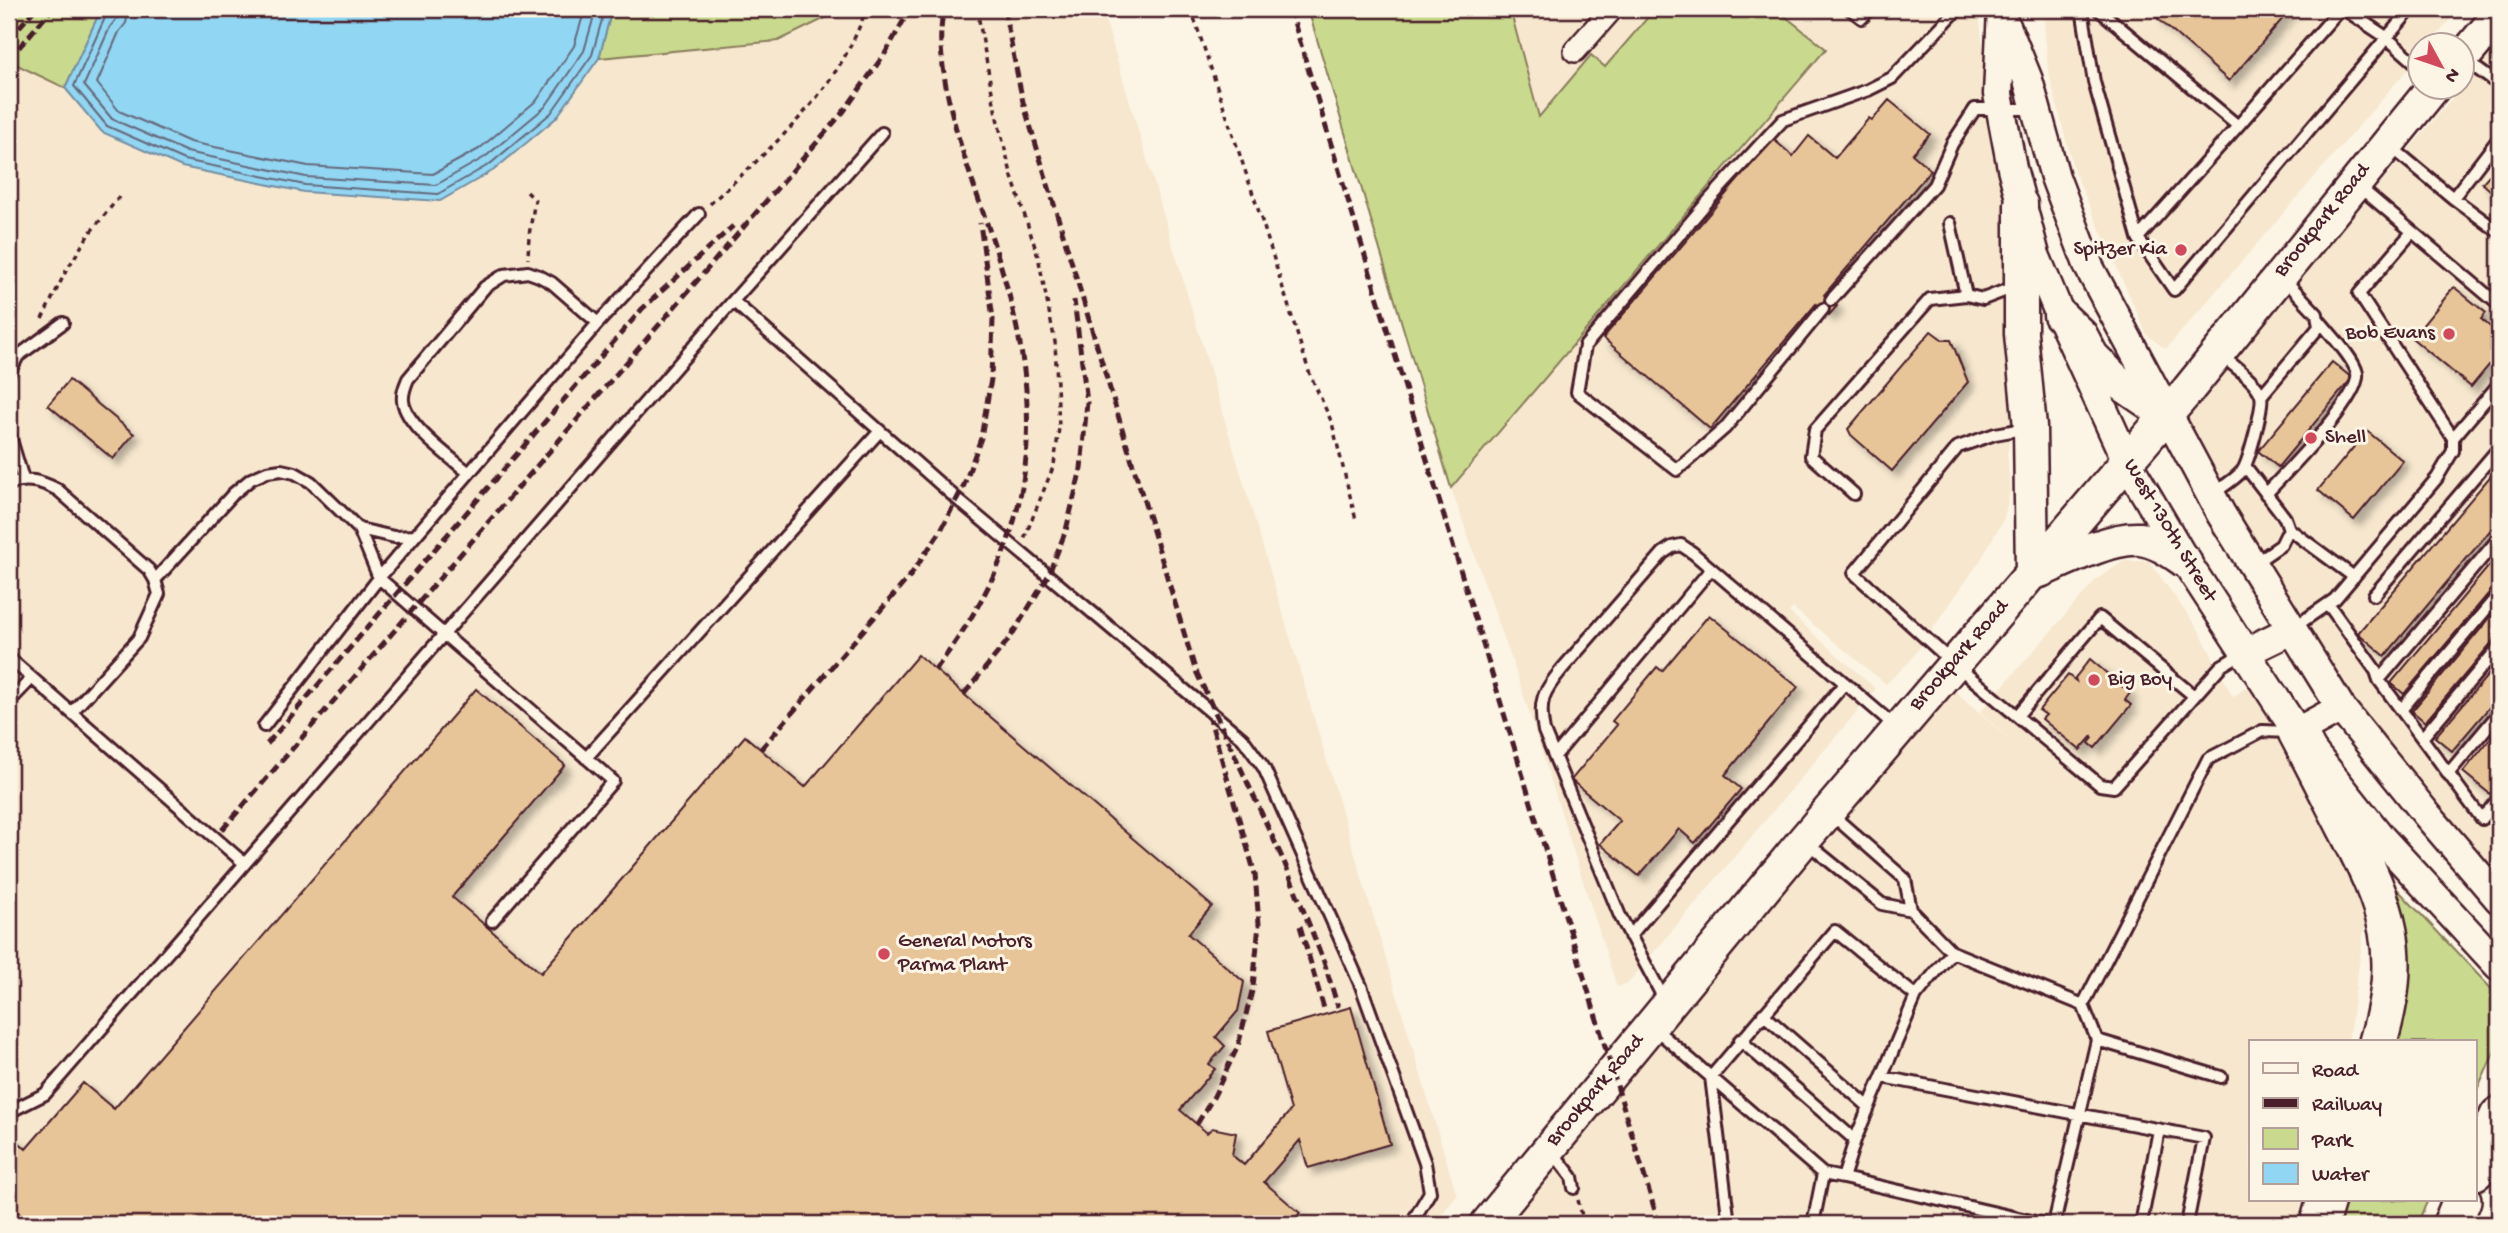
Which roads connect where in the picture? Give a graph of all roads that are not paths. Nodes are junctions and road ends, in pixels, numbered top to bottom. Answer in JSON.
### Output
{"nodes":[{"id":1,"x":1612,"y":9,"type":"edge"},
{"id":2,"x":1850,"y":9,"type":"edge"},
{"id":3,"x":1870,"y":9,"type":"edge"},
{"id":4,"x":1958,"y":9,"type":"edge"},
{"id":5,"x":2082,"y":9,"type":"edge"},
{"id":6,"x":2098,"y":9,"type":"edge"},
{"id":7,"x":2342,"y":9,"type":"edge"},
{"id":8,"x":2411,"y":9,"type":"edge"},
{"id":9,"x":2003,"y":14,"type":"edge"},
{"id":10,"x":2499,"y":15,"type":"edge"},
{"id":11,"x":2386,"y":37,"type":"junction"},
{"id":12,"x":2476,"y":43,"type":"edge"},
{"id":13,"x":1576,"y":51,"type":"dead end"},
{"id":14,"x":2406,"y":54,"type":"edge"},
{"id":15,"x":2476,"y":68,"type":"edge"},
{"id":16,"x":2499,"y":85,"type":"edge"},
{"id":17,"x":2422,"y":102,"type":"edge"},
{"id":18,"x":2001,"y":109,"type":"junction"},
{"id":19,"x":2036,"y":109,"type":"junction"},
{"id":20,"x":2238,"y":126,"type":"junction"},
{"id":21,"x":883,"y":133,"type":"dead end"},
{"id":22,"x":2499,"y":138,"type":"edge"},
{"id":23,"x":2387,"y":144,"type":"junction"},
{"id":24,"x":2355,"y":183,"type":"junction"},
{"id":25,"x":2453,"y":198,"type":"junction"},
{"id":26,"x":2021,"y":204,"type":"joint"},
{"id":27,"x":699,"y":214,"type":"road end"},
{"id":28,"x":1950,"y":223,"type":"dead end"},
{"id":29,"x":2412,"y":232,"type":"junction"},
{"id":30,"x":2499,"y":232,"type":"edge"},
{"id":31,"x":2138,"y":238,"type":"junction"},
{"id":32,"x":2089,"y":267,"type":"junction"},
{"id":33,"x":2280,"y":274,"type":"junction"},
{"id":34,"x":2032,"y":281,"type":"junction"},
{"id":35,"x":1966,"y":295,"type":"junction"},
{"id":36,"x":733,"y":301,"type":"junction"},
{"id":37,"x":2499,"y":305,"type":"edge"},
{"id":38,"x":2060,"y":316,"type":"junction"},
{"id":39,"x":2319,"y":320,"type":"junction"},
{"id":40,"x":63,"y":323,"type":"dead end"},
{"id":41,"x":598,"y":323,"type":"junction"},
{"id":42,"x":2217,"y":351,"type":"junction"},
{"id":43,"x":9,"y":373,"type":"edge"},
{"id":44,"x":2499,"y":384,"type":"edge"},
{"id":45,"x":2261,"y":396,"type":"junction"},
{"id":46,"x":2167,"y":415,"type":"junction"},
{"id":47,"x":2030,"y":427,"type":"junction"},
{"id":48,"x":880,"y":432,"type":"junction"},
{"id":49,"x":9,"y":433,"type":"edge"},
{"id":50,"x":2453,"y":438,"type":"junction"},
{"id":51,"x":2499,"y":448,"type":"edge"},
{"id":52,"x":2127,"y":463,"type":"junction"},
{"id":53,"x":2245,"y":466,"type":"junction"},
{"id":54,"x":469,"y":473,"type":"junction"},
{"id":55,"x":23,"y":479,"type":"junction"},
{"id":56,"x":9,"y":484,"type":"edge"},
{"id":57,"x":1854,"y":494,"type":"dead end"},
{"id":58,"x":2266,"y":494,"type":"junction"},
{"id":59,"x":2211,"y":495,"type":"junction"},
{"id":60,"x":359,"y":529,"type":"junction"},
{"id":61,"x":2289,"y":529,"type":"junction"},
{"id":62,"x":415,"y":536,"type":"junction"},
{"id":63,"x":2499,"y":538,"type":"edge"},
{"id":64,"x":2185,"y":561,"type":"junction"},
{"id":65,"x":2252,"y":565,"type":"junction"},
{"id":66,"x":1712,"y":569,"type":"junction"},
{"id":67,"x":2032,"y":574,"type":"junction"},
{"id":68,"x":2354,"y":576,"type":"junction"},
{"id":69,"x":379,"y":578,"type":"junction"},
{"id":70,"x":155,"y":580,"type":"junction"},
{"id":71,"x":2499,"y":594,"type":"edge"},
{"id":72,"x":2374,"y":595,"type":"dead end"},
{"id":73,"x":2328,"y":604,"type":"junction"},
{"id":74,"x":2291,"y":630,"type":"junction"},
{"id":75,"x":443,"y":633,"type":"junction"},
{"id":76,"x":2499,"y":647,"type":"edge"},
{"id":77,"x":2244,"y":653,"type":"junction"},
{"id":78,"x":9,"y":657,"type":"edge"},
{"id":79,"x":1953,"y":663,"type":"junction"},
{"id":80,"x":32,"y":678,"type":"junction"},
{"id":81,"x":2379,"y":680,"type":"junction"},
{"id":82,"x":1845,"y":683,"type":"junction"},
{"id":83,"x":2194,"y":696,"type":"junction"},
{"id":84,"x":9,"y":702,"type":"edge"},
{"id":85,"x":2341,"y":708,"type":"junction"},
{"id":86,"x":2401,"y":710,"type":"junction"},
{"id":87,"x":72,"y":712,"type":"junction"},
{"id":88,"x":2499,"y":713,"type":"edge"},
{"id":89,"x":2017,"y":716,"type":"junction"},
{"id":90,"x":264,"y":726,"type":"dead end"},
{"id":91,"x":1898,"y":729,"type":"junction"},
{"id":92,"x":2297,"y":732,"type":"junction"},
{"id":93,"x":2422,"y":738,"type":"junction"},
{"id":94,"x":1555,"y":756,"type":"junction"},
{"id":95,"x":586,"y":758,"type":"junction"},
{"id":96,"x":2448,"y":774,"type":"junction"},
{"id":97,"x":2499,"y":798,"type":"edge"},
{"id":98,"x":1829,"y":812,"type":"junction"},
{"id":99,"x":1804,"y":840,"type":"junction"},
{"id":100,"x":244,"y":863,"type":"junction"},
{"id":101,"x":2499,"y":900,"type":"edge"},
{"id":102,"x":1911,"y":910,"type":"junction"},
{"id":103,"x":492,"y":921,"type":"dead end"},
{"id":104,"x":1630,"y":936,"type":"junction"},
{"id":105,"x":1952,"y":952,"type":"junction"},
{"id":106,"x":2499,"y":966,"type":"edge"},
{"id":107,"x":1916,"y":996,"type":"junction"},
{"id":108,"x":2083,"y":1006,"type":"junction"},
{"id":109,"x":1659,"y":1014,"type":"junction"},
{"id":110,"x":1763,"y":1014,"type":"junction"},
{"id":111,"x":1740,"y":1040,"type":"junction"},
{"id":112,"x":2097,"y":1040,"type":"junction"},
{"id":113,"x":2378,"y":1040,"type":"edge"},
{"id":114,"x":1712,"y":1077,"type":"junction"},
{"id":115,"x":1882,"y":1077,"type":"junction"},
{"id":116,"x":2221,"y":1077,"type":"dead end"},
{"id":117,"x":1869,"y":1107,"type":"junction"},
{"id":118,"x":9,"y":1112,"type":"edge"},
{"id":119,"x":2081,"y":1114,"type":"junction"},
{"id":120,"x":2499,"y":1116,"type":"edge"},
{"id":121,"x":2159,"y":1130,"type":"junction"},
{"id":122,"x":1855,"y":1140,"type":"junction"},
{"id":123,"x":1549,"y":1148,"type":"junction"},
{"id":124,"x":2476,"y":1169,"type":"edge"},
{"id":125,"x":1823,"y":1174,"type":"junction"},
{"id":126,"x":1843,"y":1178,"type":"junction"},
{"id":127,"x":1574,"y":1188,"type":"road end"},
{"id":128,"x":2325,"y":1202,"type":"edge"},
{"id":129,"x":2461,"y":1202,"type":"edge"},
{"id":130,"x":1411,"y":1224,"type":"edge"},
{"id":131,"x":1487,"y":1224,"type":"edge"},
{"id":132,"x":1729,"y":1224,"type":"edge"},
{"id":133,"x":1813,"y":1224,"type":"edge"},
{"id":134,"x":2044,"y":1224,"type":"edge"},
{"id":135,"x":2054,"y":1224,"type":"edge"},
{"id":136,"x":2141,"y":1224,"type":"edge"},
{"id":137,"x":2187,"y":1224,"type":"edge"},
{"id":138,"x":2319,"y":1224,"type":"edge"},
{"id":139,"x":2452,"y":1224,"type":"edge"}],
"edges":[{"from":1,"to":13,"type":"street"},
{"from":2,"to":3,"type":"lane"},
{"from":4,"to":18,"type":"lane"},
{"from":5,"to":31,"type":"lane"},
{"from":6,"to":20,"type":"lane"},
{"from":7,"to":11,"type":"lane"},
{"from":7,"to":20,"type":"lane"},
{"from":8,"to":11,"type":"lane"},
{"from":9,"to":18,"type":"main road"},
{"from":9,"to":19,"type":"main road"},
{"from":10,"to":12,"type":"main road"},
{"from":11,"to":14,"type":"lane"},
{"from":11,"to":31,"type":"lane"},
{"from":15,"to":16,"type":"lane"},
{"from":17,"to":23,"type":"main road","name":"Brookpark Road"},
{"from":18,"to":19,"type":"lane"},
{"from":18,"to":26,"type":"main road"},
{"from":19,"to":32,"type":"main road"},
{"from":20,"to":31,"type":"lane"},
{"from":21,"to":36,"type":"lane"},
{"from":22,"to":25,"type":"lane"},
{"from":23,"to":24,"type":"main road","name":"Brookpark Road"},
{"from":23,"to":25,"type":"lane"},
{"from":24,"to":29,"type":"lane"},
{"from":24,"to":33,"type":"main road","name":"Brookpark Road"},
{"from":25,"to":30,"type":"lane"},
{"from":26,"to":34,"type":"main road"},
{"from":27,"to":41,"type":"lane"},
{"from":28,"to":35,"type":"lane"},
{"from":29,"to":37,"type":"lane"},
{"from":29,"to":50,"type":"lane"},
{"from":32,"to":34,"type":"main road"},
{"from":32,"to":46,"type":"main road"},
{"from":33,"to":39,"type":"lane"},
{"from":33,"to":42,"type":"main road","name":"Brookpark Road"},
{"from":34,"to":35,"type":"lane"},
{"from":34,"to":38,"type":"main road","name":"West 130th Street"},
{"from":34,"to":47,"type":"main road"},
{"from":35,"to":57,"type":"lane"},
{"from":36,"to":48,"type":"lane"},
{"from":36,"to":75,"type":"lane"},
{"from":38,"to":46,"type":"main road"},
{"from":38,"to":52,"type":"main road","name":"West 130th Street"},
{"from":39,"to":45,"type":"lane"},
{"from":39,"to":58,"type":"lane"},
{"from":40,"to":43,"type":"lane"},
{"from":41,"to":54,"type":"lane"},
{"from":41,"to":54,"type":"lane"},
{"from":42,"to":45,"type":"lane"},
{"from":42,"to":46,"type":"main road","name":"Brookpark Road"},
{"from":44,"to":50,"type":"lane"},
{"from":45,"to":53,"type":"lane"},
{"from":46,"to":52,"type":"main road","name":"Brookpark Road"},
{"from":46,"to":59,"type":"main road"},
{"from":47,"to":67,"type":"main road"},
{"from":47,"to":79,"type":"lane"},
{"from":48,"to":95,"type":"lane"},
{"from":48,"to":130,"type":"lane"},
{"from":49,"to":55,"type":"lane"},
{"from":50,"to":68,"type":"lane"},
{"from":51,"to":72,"type":"lane"},
{"from":52,"to":64,"type":"main road","name":"West 130th Street"},
{"from":52,"to":67,"type":"main road","name":"Brookpark Road"},
{"from":53,"to":58,"type":"lane"},
{"from":53,"to":59,"type":"lane"},
{"from":54,"to":62,"type":"lane"},
{"from":55,"to":56,"type":"lane"},
{"from":55,"to":70,"type":"lane"},
{"from":58,"to":61,"type":"lane"},
{"from":59,"to":65,"type":"main road"},
{"from":60,"to":62,"type":"lane"},
{"from":60,"to":69,"type":"lane"},
{"from":60,"to":70,"type":"lane"},
{"from":61,"to":65,"type":"lane"},
{"from":61,"to":68,"type":"lane"},
{"from":62,"to":69,"type":"lane"},
{"from":63,"to":81,"type":"lane"},
{"from":64,"to":67,"type":"main road"},
{"from":64,"to":77,"type":"main road","name":"West 130th Street"},
{"from":65,"to":74,"type":"main road"},
{"from":66,"to":82,"type":"lane"},
{"from":66,"to":94,"type":"lane"},
{"from":66,"to":94,"type":"lane"},
{"from":67,"to":79,"type":"main road","name":"Brookpark Road"},
{"from":68,"to":73,"type":"lane"},
{"from":69,"to":75,"type":"lane"},
{"from":69,"to":90,"type":"lane"},
{"from":70,"to":87,"type":"lane"},
{"from":71,"to":86,"type":"lane"},
{"from":73,"to":74,"type":"lane"},
{"from":73,"to":81,"type":"lane"},
{"from":74,"to":77,"type":"main road"},
{"from":74,"to":85,"type":"main road"},
{"from":75,"to":95,"type":"lane"},
{"from":75,"to":100,"type":"lane"},
{"from":76,"to":93,"type":"lane"},
{"from":77,"to":83,"type":"lane"},
{"from":77,"to":92,"type":"main road","name":"West 130th Street"},
{"from":78,"to":80,"type":"lane"},
{"from":79,"to":89,"type":"lane"},
{"from":79,"to":91,"type":"main road","name":"Brookpark Road"},
{"from":80,"to":84,"type":"lane"},
{"from":80,"to":87,"type":"lane"},
{"from":81,"to":86,"type":"lane"},
{"from":82,"to":91,"type":"lane"},
{"from":82,"to":104,"type":"lane"},
{"from":83,"to":89,"type":"lane"},
{"from":83,"to":89,"type":"lane"},
{"from":85,"to":92,"type":"main road"},
{"from":85,"to":101,"type":"main road"},
{"from":86,"to":93,"type":"lane"},
{"from":87,"to":100,"type":"lane"},
{"from":88,"to":96,"type":"lane"},
{"from":91,"to":98,"type":"main road","name":"Brookpark Road"},
{"from":92,"to":106,"type":"main road","name":"West 130th Street"},
{"from":92,"to":108,"type":"lane"},
{"from":92,"to":113,"type":"highway"},
{"from":93,"to":96,"type":"lane"},
{"from":94,"to":104,"type":"lane"},
{"from":95,"to":103,"type":"lane"},
{"from":96,"to":97,"type":"lane"},
{"from":98,"to":99,"type":"main road","name":"Brookpark Road"},
{"from":98,"to":102,"type":"lane"},
{"from":99,"to":102,"type":"lane"},
{"from":99,"to":109,"type":"main road","name":"Brookpark Road"},
{"from":100,"to":118,"type":"lane"},
{"from":102,"to":105,"type":"lane"},
{"from":104,"to":109,"type":"lane"},
{"from":105,"to":107,"type":"lane"},
{"from":105,"to":108,"type":"lane"},
{"from":107,"to":110,"type":"lane"},
{"from":107,"to":115,"type":"lane"},
{"from":108,"to":112,"type":"lane"},
{"from":109,"to":114,"type":"lane"},
{"from":109,"to":123,"type":"main road","name":"Brookpark Road"},
{"from":110,"to":111,"type":"lane"},
{"from":110,"to":117,"type":"lane"},
{"from":111,"to":114,"type":"lane"},
{"from":111,"to":122,"type":"lane"},
{"from":112,"to":116,"type":"lane"},
{"from":112,"to":119,"type":"lane"},
{"from":114,"to":125,"type":"lane"},
{"from":114,"to":132,"type":"lane"},
{"from":115,"to":117,"type":"lane"},
{"from":115,"to":119,"type":"lane"},
{"from":117,"to":122,"type":"lane"},
{"from":119,"to":121,"type":"lane"},
{"from":119,"to":135,"type":"lane"},
{"from":120,"to":124,"type":"highway"},
{"from":121,"to":136,"type":"lane"},
{"from":121,"to":137,"type":"lane"},
{"from":122,"to":126,"type":"lane"},
{"from":123,"to":127,"type":"lane"},
{"from":123,"to":131,"type":"main road","name":"Brookpark Road"},
{"from":125,"to":126,"type":"lane"},
{"from":125,"to":133,"type":"lane"},
{"from":126,"to":134,"type":"lane"},
{"from":128,"to":138,"type":"highway"},
{"from":129,"to":139,"type":"highway"}]}
